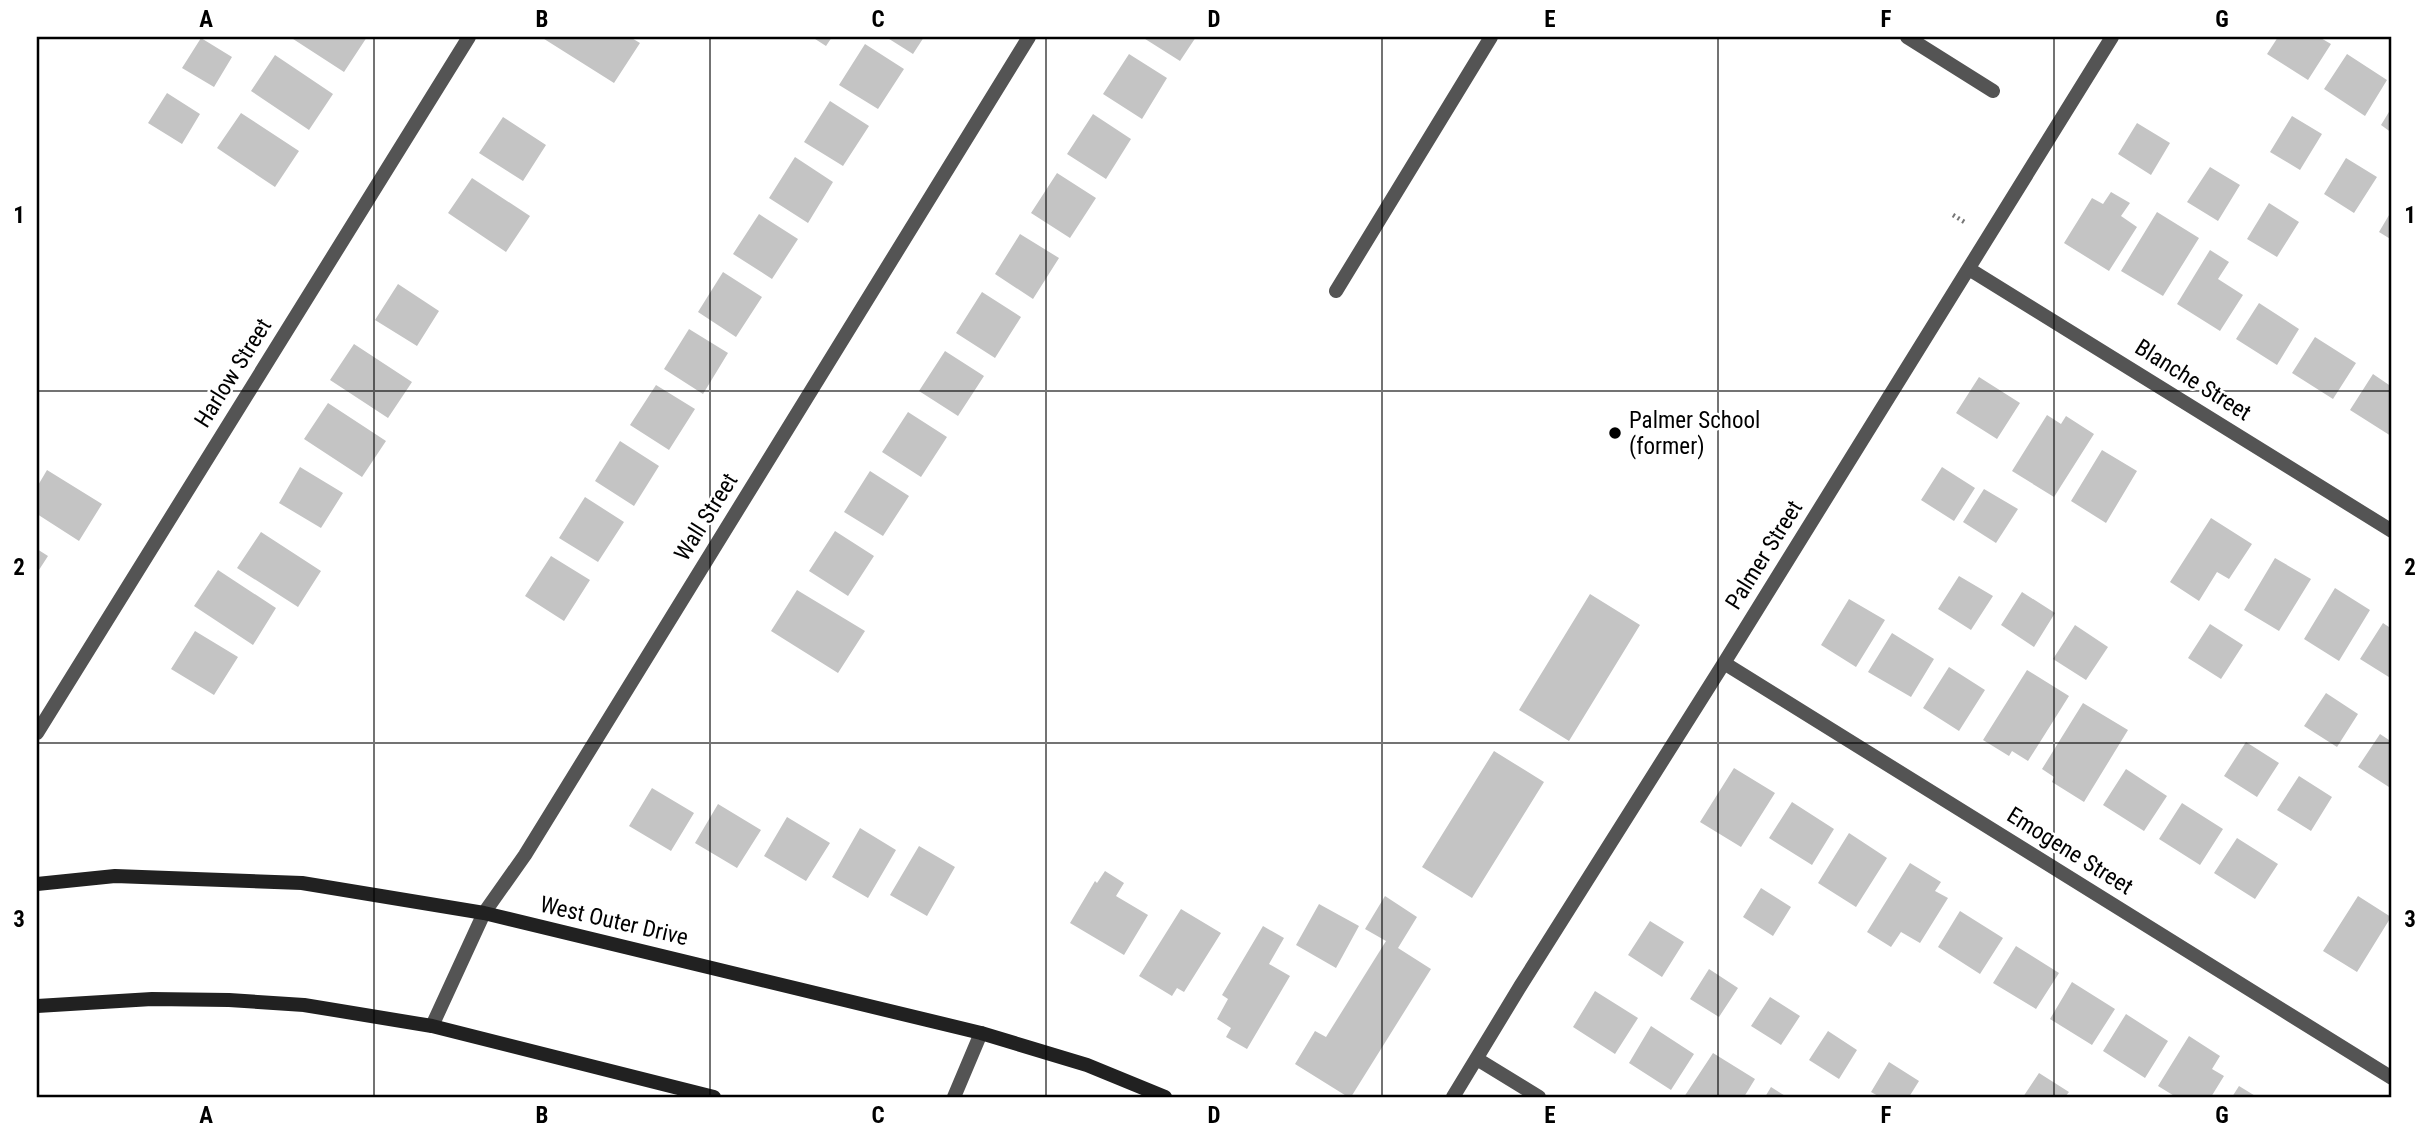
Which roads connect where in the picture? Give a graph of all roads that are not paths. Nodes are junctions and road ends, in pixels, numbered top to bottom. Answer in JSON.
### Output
{"nodes":[{"id":1,"x":469,"y":37,"type":"edge"},
{"id":2,"x":1029,"y":37,"type":"edge"},
{"id":3,"x":1491,"y":37,"type":"edge"},
{"id":4,"x":1907,"y":37,"type":"edge"},
{"id":5,"x":2112,"y":37,"type":"edge"},
{"id":6,"x":1993,"y":91,"type":"dead end"},
{"id":7,"x":1969,"y":269,"type":"junction"},
{"id":8,"x":1336,"y":291,"type":"dead end"},
{"id":9,"x":2392,"y":531,"type":"edge"},
{"id":10,"x":1724,"y":663,"type":"junction"},
{"id":11,"x":37,"y":733,"type":"edge"},
{"id":12,"x":37,"y":884,"type":"edge"},
{"id":13,"x":484,"y":913,"type":"junction"},
{"id":14,"x":37,"y":1006,"type":"edge"},
{"id":15,"x":432,"y":1027,"type":"junction"},
{"id":16,"x":981,"y":1033,"type":"junction"},
{"id":17,"x":1477,"y":1059,"type":"junction"},
{"id":18,"x":2392,"y":1078,"type":"edge"},
{"id":19,"x":714,"y":1097,"type":"edge"},
{"id":20,"x":954,"y":1097,"type":"edge"},
{"id":21,"x":1165,"y":1097,"type":"edge"},
{"id":22,"x":1453,"y":1097,"type":"edge"},
{"id":23,"x":1539,"y":1097,"type":"edge"}],
"edges":[{"from":1,"to":11,"type":"street","name":"Harlow Street"},
{"from":2,"to":13,"type":"street","name":"Wall Street"},
{"from":3,"to":8,"type":"street"},
{"from":4,"to":6,"type":"street"},
{"from":5,"to":7,"type":"street","name":"Palmer Street"},
{"from":7,"to":9,"type":"street","name":"Blanche Street"},
{"from":7,"to":10,"type":"street","name":"Palmer Street"},
{"from":10,"to":17,"type":"street","name":"Palmer Street"},
{"from":10,"to":18,"type":"street","name":"Emogene Street"},
{"from":12,"to":13,"type":"main road","name":"West Outer Drive"},
{"from":13,"to":15,"type":"street","name":"Wall Street"},
{"from":13,"to":16,"type":"main road","name":"West Outer Drive"},
{"from":14,"to":15,"type":"main road"},
{"from":15,"to":19,"type":"main road"},
{"from":16,"to":20,"type":"street"},
{"from":16,"to":21,"type":"main road","name":"West Outer Drive"},
{"from":17,"to":22,"type":"street","name":"Palmer Street"},
{"from":17,"to":23,"type":"street"}]}
